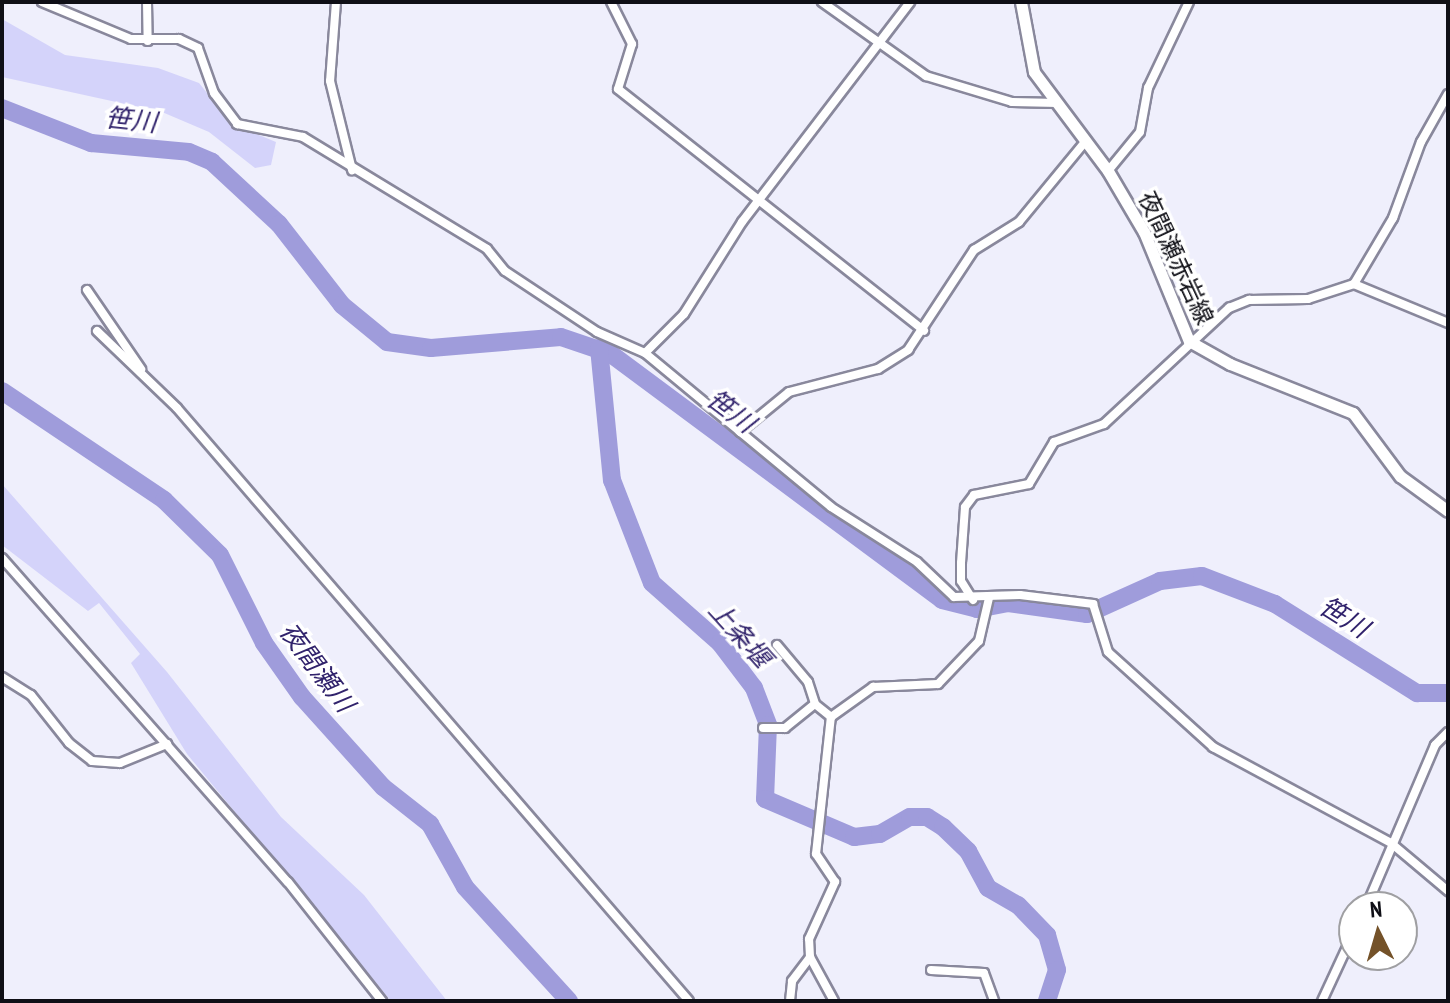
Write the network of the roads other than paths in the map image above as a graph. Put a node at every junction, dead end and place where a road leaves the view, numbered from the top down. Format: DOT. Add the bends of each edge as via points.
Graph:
graph roads {
  1 [pos="42,2"];
  2 [pos="147,2"];
  3 [pos="336,2"];
  4 [pos="611,2"];
  5 [pos="822,2"];
  6 [pos="910,2"];
  7 [pos="1021,2"];
  8 [pos="1189,2"];
  9 [pos="148,41"];
  10 [pos="872,43"];
  11 [pos="1448,94"];
  12 [pos="1058,103"];
  13 [pos="1085,142"];
  14 [pos="352,170"];
  15 [pos="1108,171"];
  16 [pos="760,197"];
  17 [pos="1354,284"];
  18 [pos="87,290"];
  19 [pos="1448,323"];
  20 [pos="97,331"];
  21 [pos="924,331"];
  22 [pos="1189,341"];
  23 [pos="645,353"];
  24 [pos="145,376"];
  25 [pos="740,432"];
  26 [pos="1448,511"];
  27 [pos="2,558"];
  28 [pos="989,599"];
  29 [pos="973,600"];
  30 [pos="777,645"];
  31 [pos="2,677"];
  32 [pos="815,704"];
  33 [pos="831,717"];
  34 [pos="763,728"];
  35 [pos="1448,732"];
  36 [pos="167,744"];
  37 [pos="1391,843"];
  38 [pos="1372,891"];
  39 [pos="1448,891"];
  40 [pos="810,957"];
  41 [pos="1338,966"];
  42 [pos="931,970"];
  43 [pos="830,1000"];
  44 [pos="382,1001"];
  45 [pos="689,1001"];
  46 [pos="790,1001"];
  47 [pos="994,1001"];
  48 [pos="1322,1001"];
  1 -- 9 [label="street"];
  2 -- 9 [label="street"];
  3 -- 14 [label="street" via="330,81"];
  4 -- 16 [label="street" via="632,44 618,89"];
  5 -- 10 [label="street"];
  6 -- 10 [label="street"];
  7 -- 12 [label="main road, 夜間瀬赤岩線" via="1034,72"];
  8 -- 15 [label="street" via="1148,88 1140,132"];
  9 -- 14 [label="street" via="179,39 198,48 214,93 237,124 303,137"];
  10 -- 12 [label="street" via="965,92"];
  10 -- 16 [label="street"];
  11 -- 17 [label="street" via="1421,142 1393,218"];
  12 -- 13 [label="main road, 夜間瀬赤岩線"];
  13 -- 15 [label="main road, 夜間瀬赤岩線"];
  13 -- 21 [label="street" via="1019,222 974,250"];
  14 -- 23 [label="street" via="487,249 505,271 597,332"];
  15 -- 22 [label="main road, 夜間瀬赤岩線" via="1144,232"];
  16 -- 21 [label="street"];
  16 -- 23 [label="street" via="699,282 684,314"];
  17 -- 19 [label="street"];
  17 -- 22 [label="street" via="1308,299 1249,300 1229,308"];
  18 -- 24 [label="street"];
  20 -- 24 [label="street"];
  21 -- 25 [label="street" via="892,362 789,392"];
  22 -- 26 [label="main road, 夜間瀬赤岩線" via="1230,364 1353,413 1400,476"];
  22 -- 29 [label="street" via="1104,424 1054,442 1029,484 974,495 965,507 961,563 961,581"];
  23 -- 25 [label="street"];
  24 -- 45 [label="street"];
  25 -- 29 [label="street" via="831,507 917,562 954,597"];
  27 -- 36 [label="street"];
  28 -- 29 [label="street"];
  28 -- 33 [label="street" via="979,641 938,684 873,687 849,699"];
  28 -- 37 [label="street" via="1020,595 1095,610 1108,652 1213,747"];
  30 -- 32 [label="street" via="808,682"];
  31 -- 36 [label="street" via="31,695 69,743 92,761 120,763"];
  32 -- 33 [label="street"];
  32 -- 34 [label="street" via="785,728"];
  33 -- 40 [label="street" via="816,854 835,882 809,939"];
  35 -- 37 [label="street" via="1435,745"];
  36 -- 44 [label="street"];
  37 -- 38 [label="street"];
  37 -- 39 [label="street"];
  40 -- 43 [label="street"];
  40 -- 46 [label="street" via="792,981"];
  41 -- 48 [label="street"];
  42 -- 47 [label="street" via="984,973"];
}
